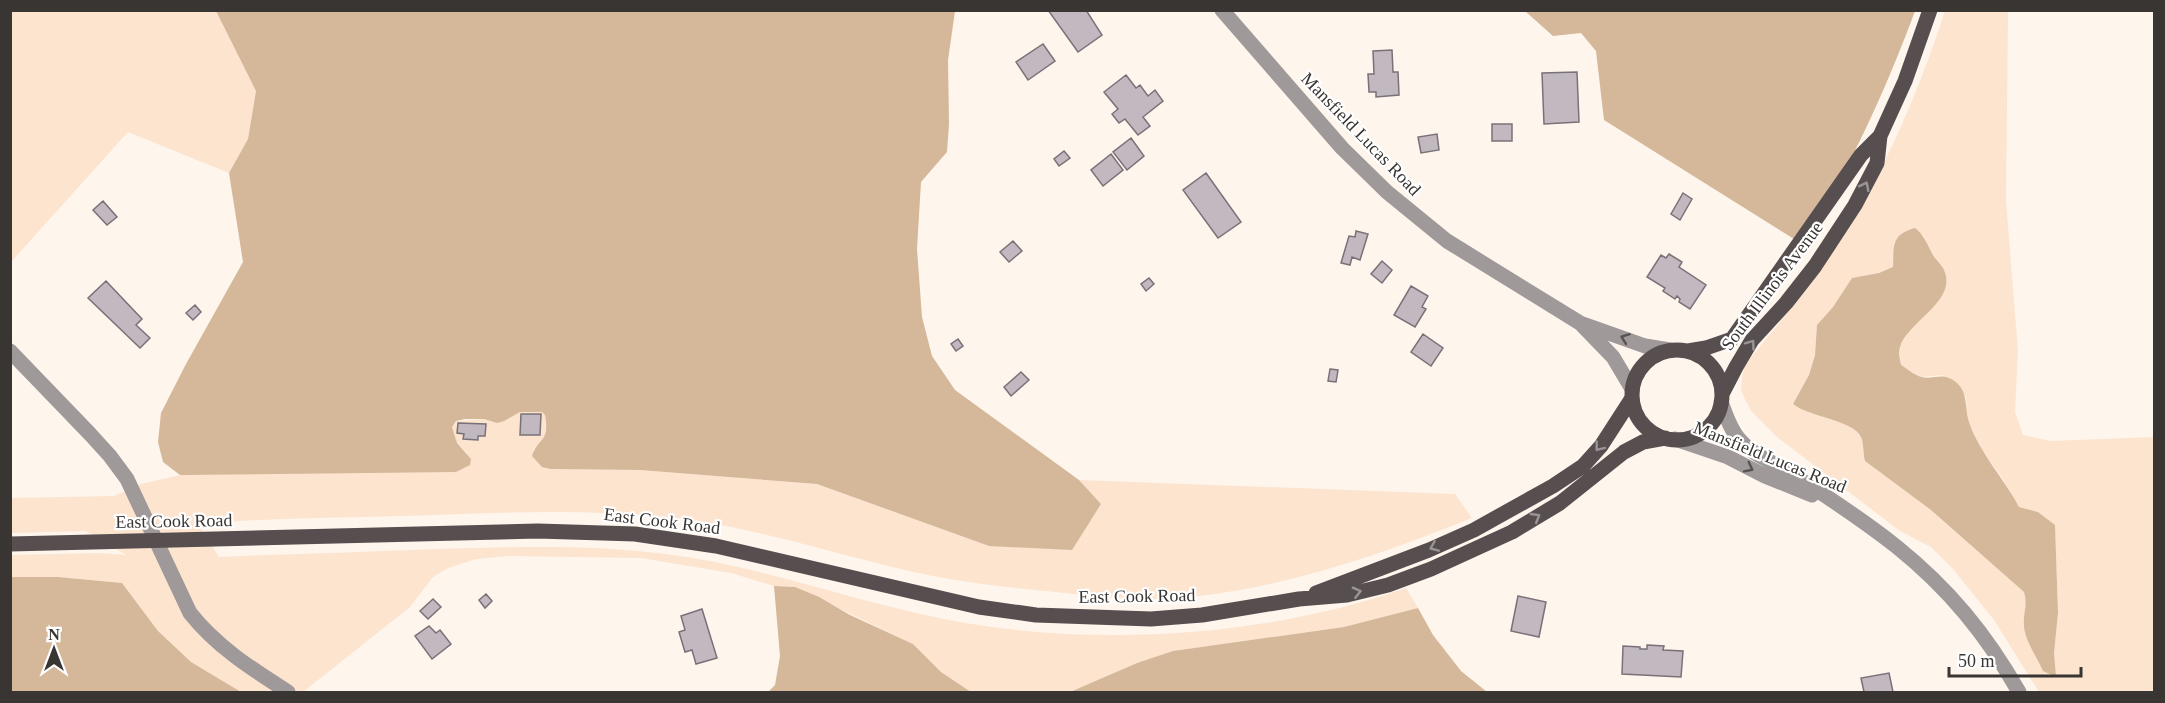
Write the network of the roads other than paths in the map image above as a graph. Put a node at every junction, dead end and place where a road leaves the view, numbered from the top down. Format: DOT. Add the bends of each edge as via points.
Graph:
graph roads {
  1 [pos="1222,10"];
  2 [pos="1930,10"];
  3 [pos="1880,136"];
  4 [pos="1580,323"];
  5 [pos="1670,350"];
  6 [pos="10,351"];
  7 [pos="1688,351"];
  8 [pos="1632,394"];
  9 [pos="1722,398"];
  10 [pos="1670,439"];
  11 [pos="1851,511"];
  12 [pos="154,541"];
  13 [pos="10,544"];
  14 [pos="1299,599"];
  15 [pos="288,693"];
  16 [pos="2019,693"];
  1 -- 4 [label="street, Mansfield Lucas Road" via="1307,110 1387,192 1447,241"];
  2 -- 3 [label="main road, South Illinois Avenue"];
  3 -- 7 [label="main road, South Illinois Avenue" via="1861,155 1732,339"];
  9 -- 3 [label="main road, South Illinois Avenue, one-way" via="1752,340 1815,266 1855,205 1877,163"];
  5 -- 4 [label="street, Mansfield Lucas Road, one-way" via="1645,346"];
  4 -- 8 [label="street, Mansfield Lucas Road" via="1613,357"];
  5 -- 7 [label="main road"];
  5 -- 8 [label="main road" via="1645,364 1636,375"];
  6 -- 12 [label="street" via="110,456 127,479"];
  7 -- 9 [label="main road" via="1712,367"];
  8 -- 10 [label="main road" via="1642,423"];
  8 -- 14 [label="main road, East Cook Road, one-way" via="1601,446 1583,466 1554,486 1429,550"];
  9 -- 10 [label="main road" via="1714,420 1700,433"];
  9 -- 11 [label="street, Mansfield Lucas Road" via="1738,439"];
  10 -- 11 [label="street, Mansfield Lucas Road, one-way" via="1728,457"];
  14 -- 10 [label="main road, East Cook Road, one-way" via="1347,595 1388,585 1470,552 1560,503 1624,452 1643,442"];
  11 -- 16 [label="street, Mansfield Lucas Road" via="1898,548 1961,607"];
  12 -- 13 [label="main road, East Cook Road"];
  12 -- 14 [label="main road, East Cook Road" via="528,532 625,534 716,546 932,598 1036,615 1151,619"];
  12 -- 15 [label="street" via="190,614 204,631"];
}
